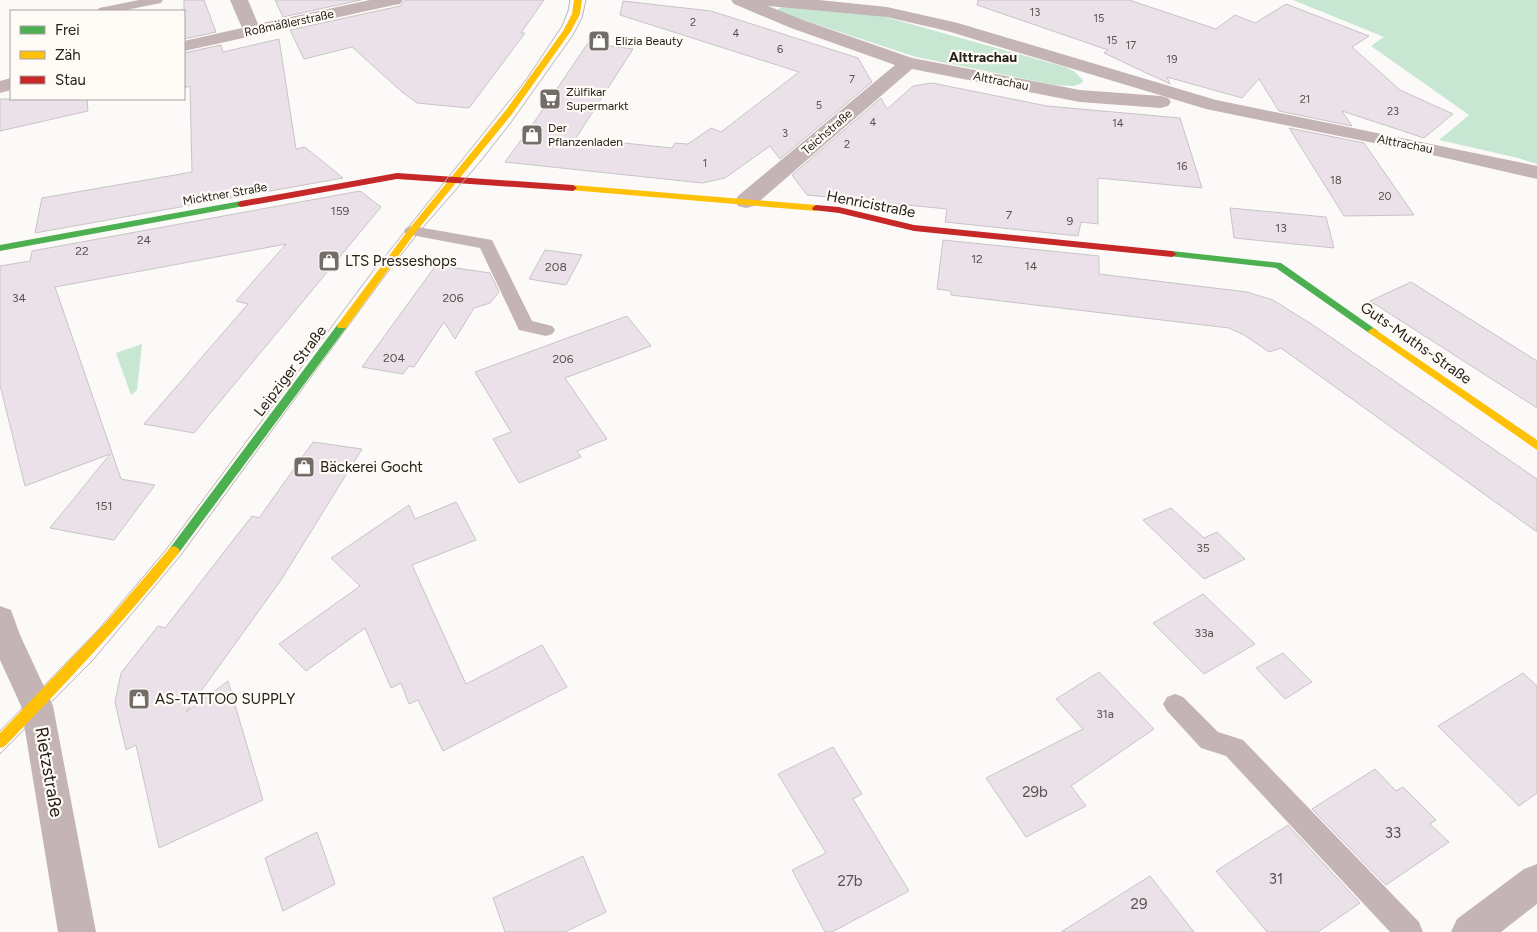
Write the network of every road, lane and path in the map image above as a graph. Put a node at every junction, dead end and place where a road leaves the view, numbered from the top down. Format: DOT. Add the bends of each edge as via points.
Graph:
graph roads {
  1 [pos="157,0"];
  2 [pos="239,0"];
  3 [pos="394,0"];
  4 [pos="578,0"];
  5 [pos="740,0"];
  6 [pos="765,0"];
  7 [pos="109,10"];
  8 [pos="252,31"];
  9 [pos="185,46"];
  10 [pos="908,63"];
  11 [pos="1212,106"];
  12 [pos="1537,173"];
  13 [pos="456,179"];
  14 [pos="746,201"];
  15 [pos="412,231"];
  16 [pos="0,248"];
  17 [pos="1278,265"];
  18 [pos="546,330"];
  19 [pos="1537,446"];
  20 [pos="2,627"];
  21 [pos="1175,704"];
  22 [pos="37,706"];
  23 [pos="0,742"];
  24 [pos="1537,882"];
  25 [pos="77,932"];
  26 [pos="1409,932"];
  27 [pos="1470,932"];
  1 -- 7 [label="lane"];
  2 -- 8 [label="street"];
  3 -- 8 [label="street, Roßmäßlerstraße"];
  4 -- 13 [label="street, Leipziger Straße" via="576,14 567,31"];
  5 -- 10 [label="street, Alttrachau"];
  6 -- 11 [label="street, Alttrachau" via="886,12 952,28"];
  8 -- 9 [label="street, Roßmäßlerstraße"];
  10 -- 11 [label="street, Alttrachau" via="1080,96"];
  10 -- 14 [label="street, Teichstraße"];
  11 -- 12 [label="street, Alttrachau" via="1448,152"];
  13 -- 14 [label="street, Henricistraße"];
  13 -- 15 [label="street, Leipziger Straße"];
  13 -- 16 [label="street, Micktner Straße" via="397,176"];
  14 -- 17 [label="street, Henricistraße" via="839,210 914,228"];
  15 -- 18 [label="lane" via="486,244 525,326"];
  15 -- 22 [label="street, Leipziger Straße" via="186,536 131,604"];
  17 -- 19 [label="street, Guts-Muths-Straße"];
  20 -- 22 [label="street, Rietzstraße"];
  21 -- 26 [label="lane" via="1210,740 1234,748"];
  22 -- 23 [label="street, Leipziger Straße"];
  22 -- 25 [label="street, Rietzstraße"];
  24 -- 27 [label="street"];
}
